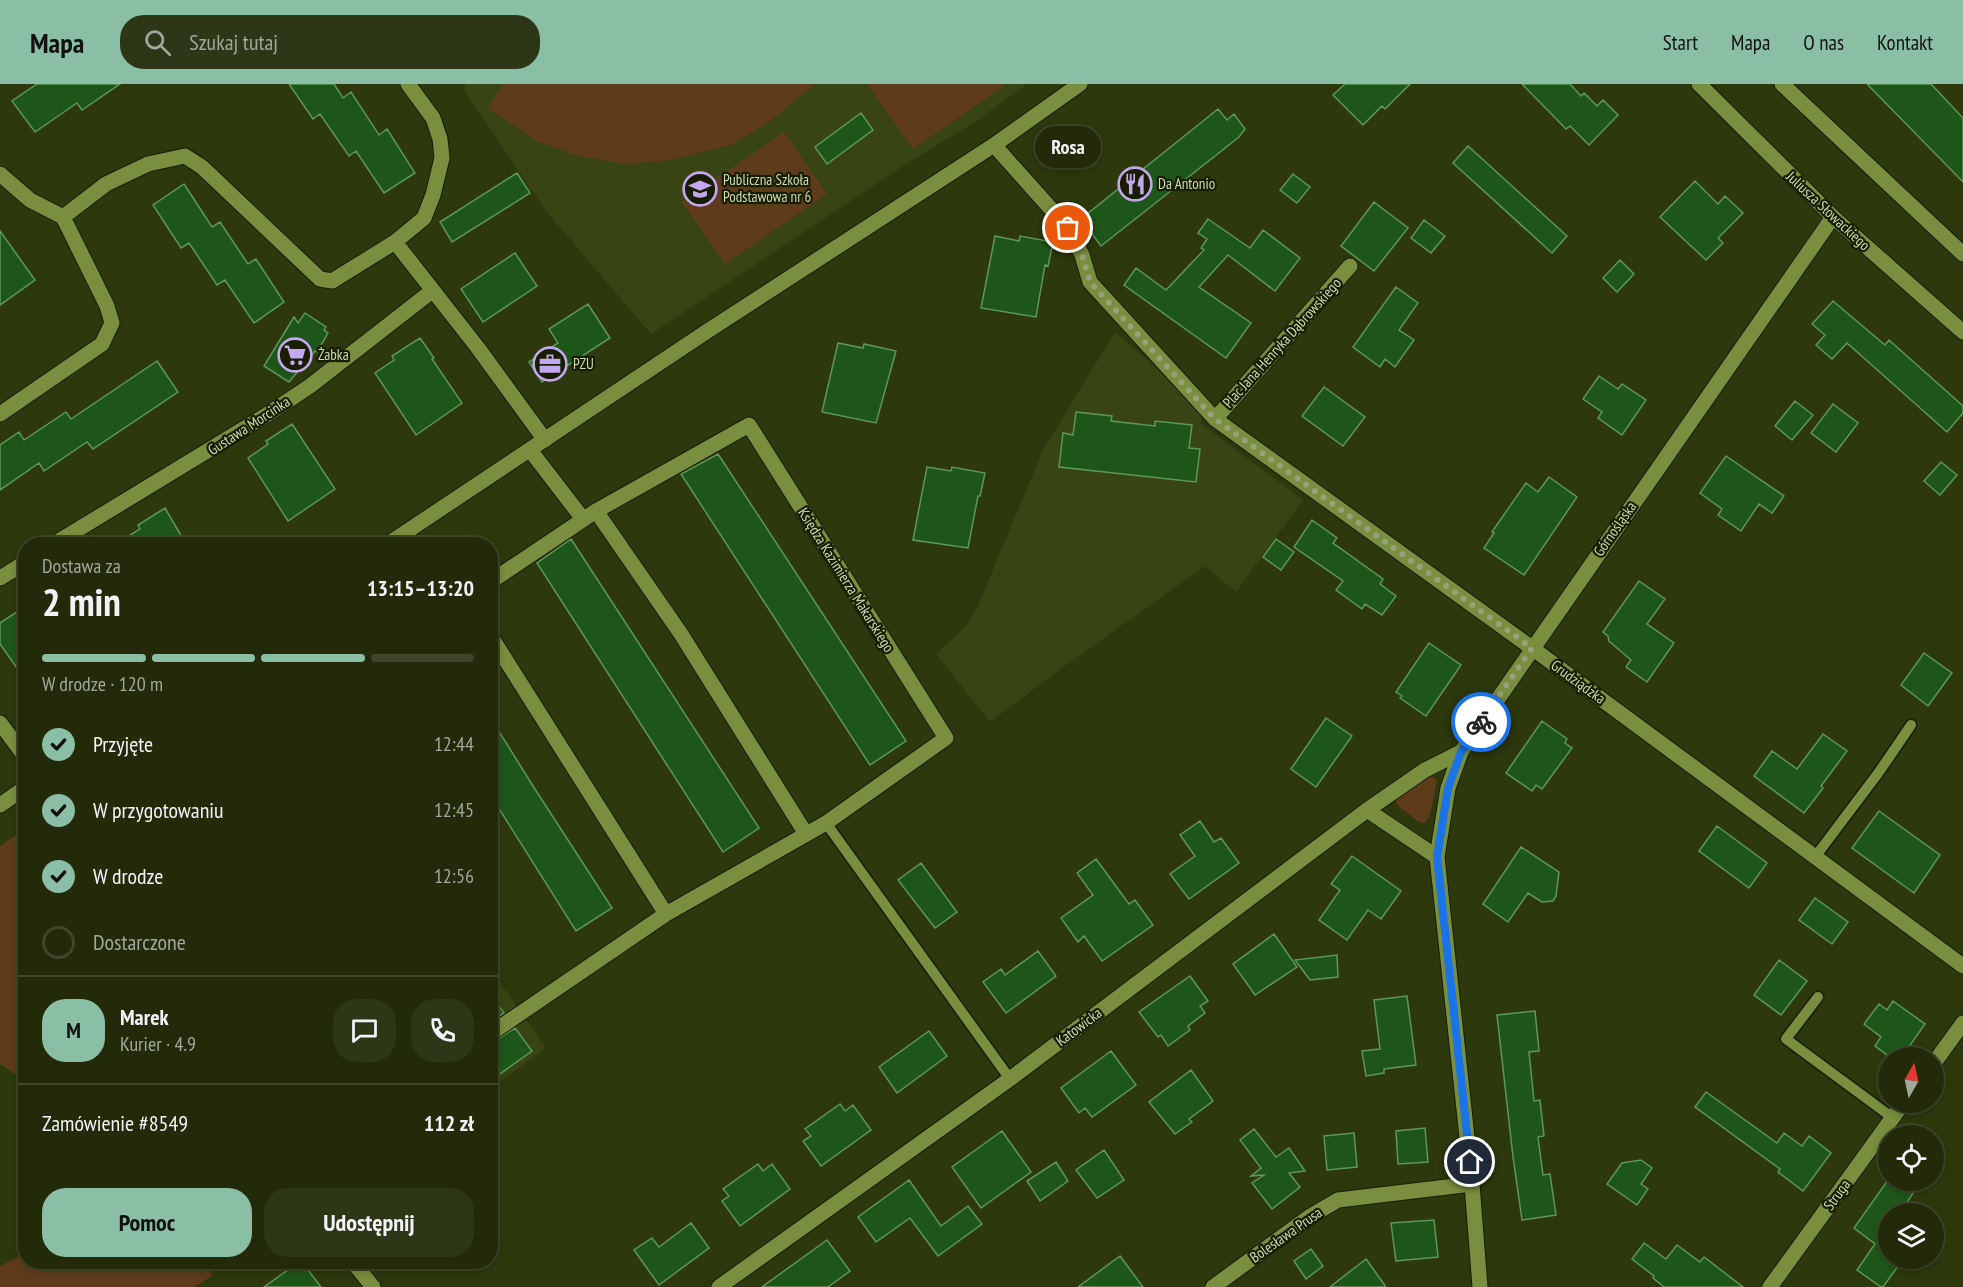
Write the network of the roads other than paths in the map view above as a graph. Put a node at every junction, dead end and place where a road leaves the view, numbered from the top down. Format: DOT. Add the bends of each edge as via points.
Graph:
graph roads {
  1 [pos="408,84"];
  2 [pos="1080,84"];
  3 [pos="1699,84"];
  4 [pos="1782,84"];
  5 [pos="994,146"];
  6 [pos="0,174"];
  7 [pos="63,217"];
  8 [pos="1833,217"];
  9 [pos="395,242"];
  10 [pos="1963,254"];
  11 [pos="1350,267"];
  12 [pos="432,291"];
  13 [pos="1963,332"];
  14 [pos="0,414"];
  15 [pos="1215,419"];
  16 [pos="545,440"];
  17 [pos="530,450"];
  18 [pos="590,515"];
  19 [pos="66,537"];
  20 [pos="399,537"];
  21 [pos="18,567"];
  22 [pos="498,577"];
  23 [pos="0,578"];
  24 [pos="498,648"];
  25 [pos="1532,648"];
  26 [pos="0,723"];
  27 [pos="1911,725"];
  28 [pos="18,747"];
  29 [pos="1461,752"];
  30 [pos="18,793"];
  31 [pos="0,806"];
  32 [pos="1367,810"];
  33 [pos="826,823"];
  34 [pos="806,834"];
  35 [pos="1437,857"];
  36 [pos="1815,857"];
  37 [pos="666,915"];
  38 [pos="1963,966"];
  39 [pos="1818,997"];
  40 [pos="1963,1023"];
  41 [pos="498,1029"];
  42 [pos="1944,1049"];
  43 [pos="1010,1079"];
  44 [pos="1896,1113"];
  45 [pos="1893,1118"];
  46 [pos="1472,1184"];
  47 [pos="359,1269"];
  48 [pos="373,1287"];
  49 [pos="719,1287"];
  50 [pos="1213,1287"];
  51 [pos="1480,1287"];
  52 [pos="1770,1287"];
  1 -- 9 [label="street" via="433,118 442,158 424,218"];
  2 -- 5 [label="street"];
  3 -- 8 [label="street, Juliusza Słowackiego"];
  4 -- 10 [label="street"];
  5 -- 15 [label="street, Grudziądzka" via="1068,228 1090,282"];
  5 -- 16 [label="street"];
  6 -- 7 [label="street" via="30,200"];
  7 -- 9 [label="street" via="106,184 148,164 185,156 202,167 320,279 332,281"];
  7 -- 14 [label="street" via="112,323 102,344"];
  8 -- 13 [label="street, Juliusza Słowackiego"];
  8 -- 25 [label="street, Górnośląska"];
  9 -- 12 [label="street"];
  11 -- 15 [label="street, Plac Jana Henryka Dąbrowskiego"];
  12 -- 16 [label="street"];
  12 -- 19 [label="street, Gustawa Morcinka" via="310,386"];
  15 -- 25 [label="street, Grudziądzka"];
  16 -- 17 [label="street"];
  17 -- 18 [label="street"];
  17 -- 20 [label="street"];
  18 -- 22 [label="street, Księdza Kazimierza Makarskiego"];
  18 -- 33 [label="street, Księdza Kazimierza Makarskiego" via="749,425 946,738"];
  18 -- 34 [label="street" via="681,634"];
  21 -- 23 [label="street"];
  24 -- 37 [label="street"];
  25 -- 29 [label="street, Górnośląska"];
  25 -- 36 [label="street, Grudziądzka"];
  26 -- 28 [label="street"];
  27 -- 36 [label="lane"];
  29 -- 32 [label="street, Górnośląska" via="1425,770"];
  29 -- 35 [label="street" via="1448,788"];
  30 -- 31 [label="street"];
  32 -- 35 [label="street"];
  32 -- 43 [label="street, Katowicka"];
  33 -- 34 [label="street, Księdza Kazimierza Makarskiego"];
  33 -- 43 [label="lane"];
  34 -- 37 [label="street, Księdza Kazimierza Makarskiego"];
  35 -- 46 [label="street"];
  36 -- 38 [label="street, Grudziądzka"];
  37 -- 41 [label="street, Księdza Kazimierza Makarskiego"];
  39 -- 45 [label="lane" via="1786,1039"];
  40 -- 42 [label="street"];
  43 -- 49 [label="street, Katowicka"];
  44 -- 45 [label="street, Struga"];
  45 -- 52 [label="street, Struga"];
  46 -- 50 [label="street, Bolesława Prusa" via="1338,1200"];
  46 -- 51 [label="street"];
  47 -- 48 [label="street"];
}
